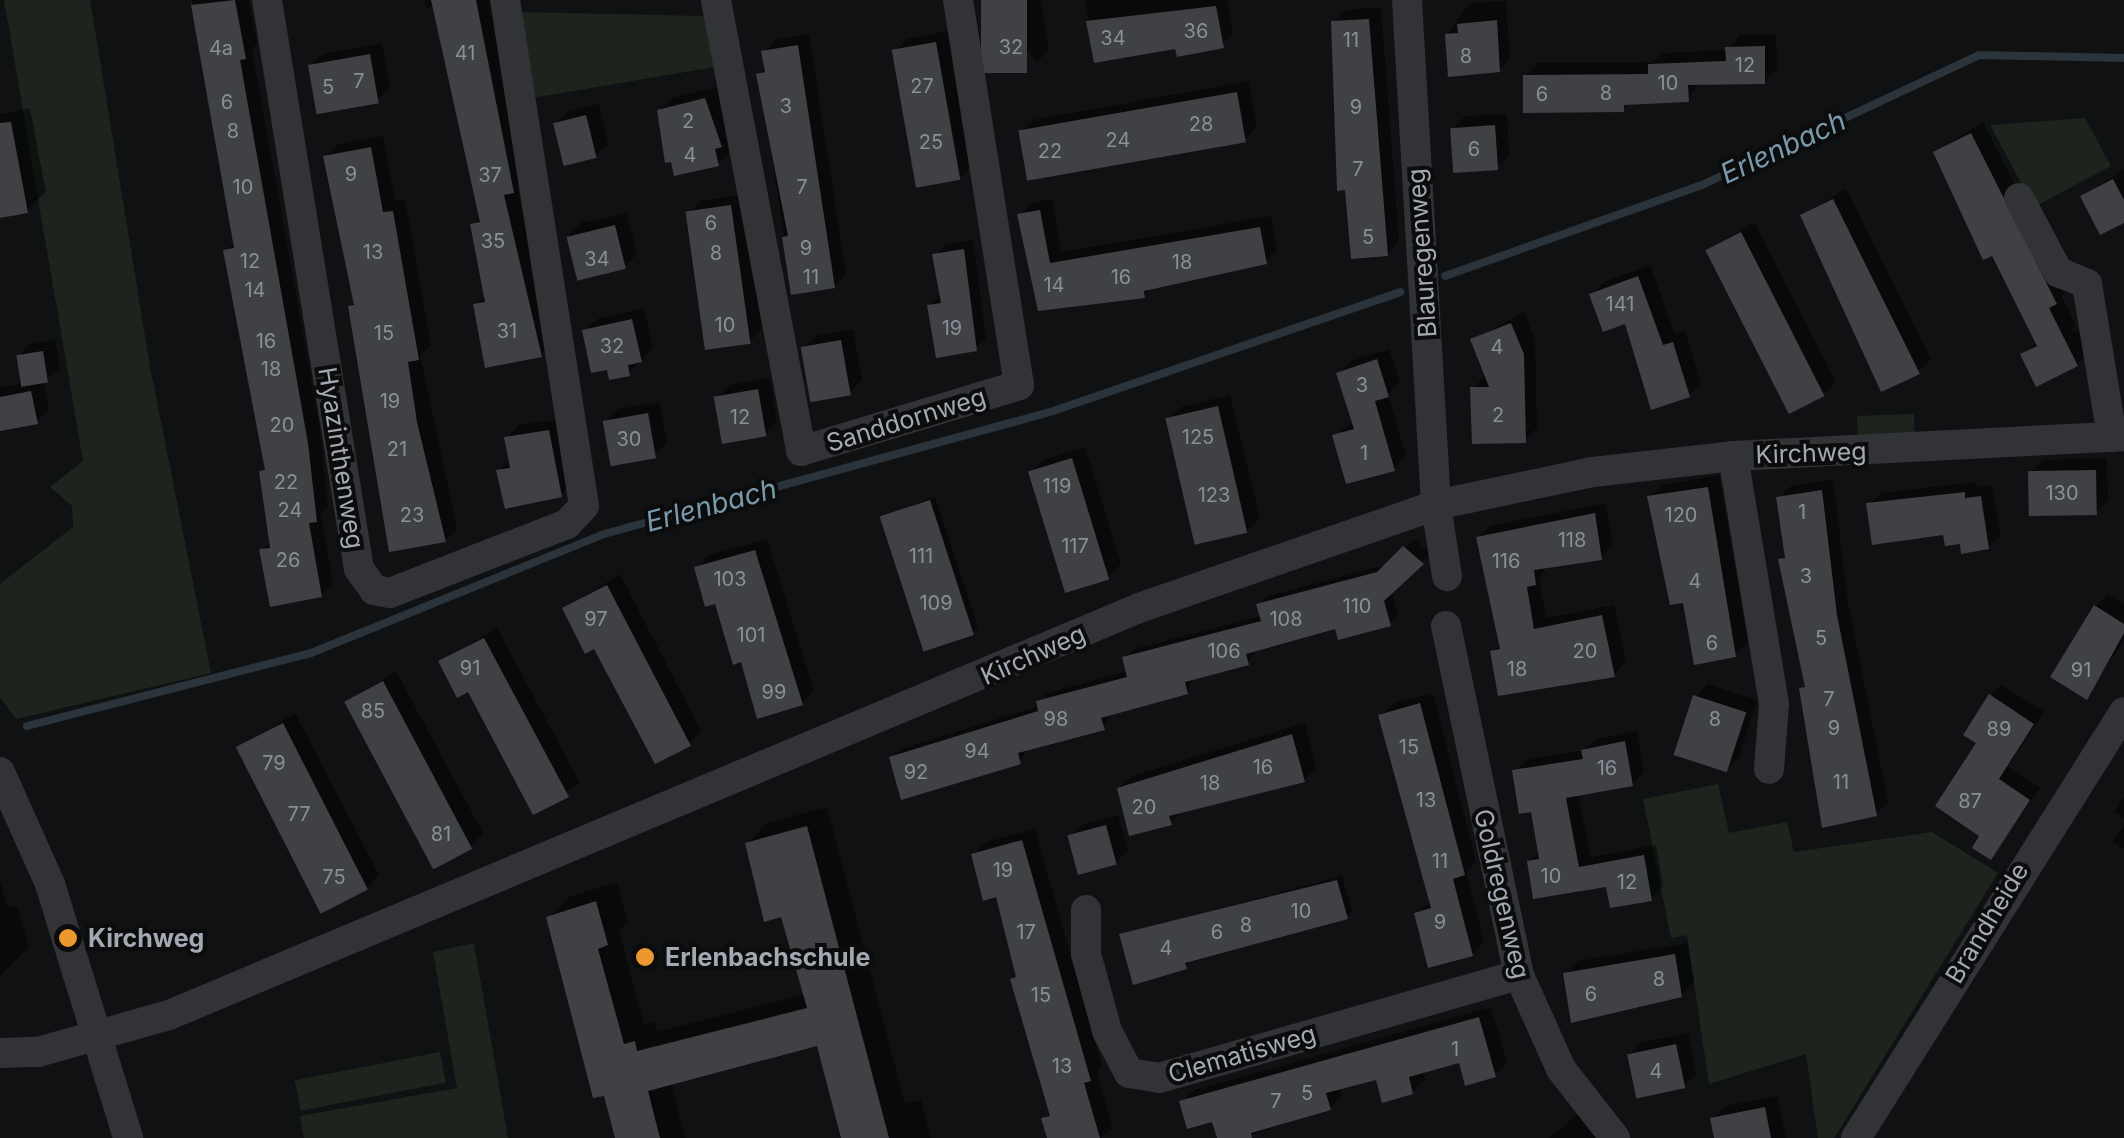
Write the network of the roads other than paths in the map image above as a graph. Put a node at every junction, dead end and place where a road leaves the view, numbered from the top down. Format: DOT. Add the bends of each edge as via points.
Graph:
graph roads {
  1 [pos="266,0"];
  2 [pos="505,0"];
  3 [pos="716,0"];
  4 [pos="958,0"];
  5 [pos="1407,0"];
  6 [pos="2019,198"];
  7 [pos="2118,436"];
  8 [pos="1733,456"];
  9 [pos="1436,506"];
  10 [pos="1447,576"];
  11 [pos="1446,626"];
  12 [pos="2124,712"];
  13 [pos="1769,768"];
  14 [pos="0,772"];
  15 [pos="1086,910"];
  16 [pos="1519,974"];
  17 [pos="98,1037"];
  18 [pos="0,1053"];
  19 [pos="128,1138"];
  20 [pos="1616,1138"];
  21 [pos="1856,1138"];
  1 -- 2 [label="street, Hyazinthenweg" via="359,569 374,590 390,593 567,524 584,506"];
  3 -- 4 [label="street, Sanddornweg" via="802,451 1019,384"];
  5 -- 9 [label="street, Blauregenweg"];
  6 -- 7 [label="street, Kirchweg" via="2058,272 2087,284"];
  7 -- 8 [label="street, Kirchweg"];
  8 -- 9 [label="street, Kirchweg" via="1594,472"];
  8 -- 13 [label="street" via="1774,704"];
  9 -- 10 [label="street"];
  9 -- 17 [label="street, Kirchweg" via="1139,608 170,1015"];
  11 -- 16 [label="street, Goldregenweg"];
  12 -- 21 [label="street, Brandheide"];
  14 -- 17 [label="street" via="50,884"];
  15 -- 16 [label="street, Clematisweg" via="1086,954 1107,1030 1129,1073 1159,1078"];
  16 -- 20 [label="street, Goldregenweg" via="1561,1069"];
  17 -- 18 [label="street, Kirchweg" via="38,1052"];
  17 -- 19 [label="street"];
}
